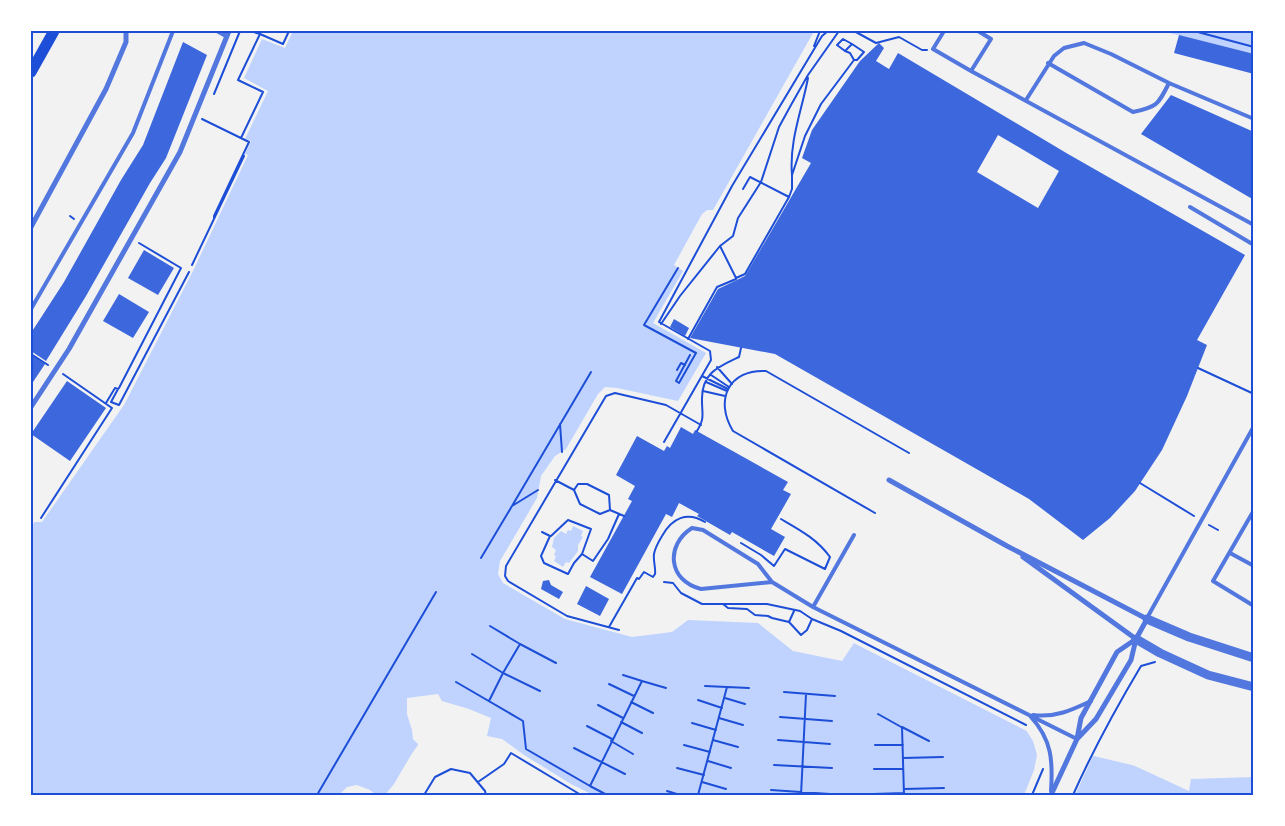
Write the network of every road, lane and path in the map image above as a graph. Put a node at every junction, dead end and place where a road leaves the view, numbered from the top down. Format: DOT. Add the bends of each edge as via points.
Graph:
graph roads {
  1 [pos="54,31"];
  2 [pos="126,31"];
  3 [pos="173,31"];
  4 [pos="218,31"];
  5 [pos="240,31"];
  6 [pos="250,31"];
  7 [pos="289,31"];
  8 [pos="820,31"];
  9 [pos="828,31"];
  10 [pos="839,31"];
  11 [pos="854,31"];
  12 [pos="944,31"];
  13 [pos="978,31"];
  14 [pos="1194,31"];
  15 [pos="228,33"];
  16 [pos="260,34"];
  17 [pos="852,44"];
  18 [pos="1254,47"];
  19 [pos="933,49"];
  20 [pos="845,51"];
  21 [pos="811,53"];
  22 [pos="854,60"];
  23 [pos="1048,63"];
  24 [pos="31,72"];
  25 [pos="971,72"];
  26 [pos="808,75"];
  27 [pos="1169,83"];
  28 [pos="214,94"];
  29 [pos="1026,100"];
  30 [pos="195,116"];
  31 [pos="1254,119"];
  32 [pos="203,120"];
  33 [pos="201,125"];
  34 [pos="241,138"];
  35 [pos="244,156"];
  36 [pos="792,175"];
  37 [pos="761,182"];
  38 [pos="743,189"];
  39 [pos="789,197"];
  40 [pos="1190,207"];
  41 [pos="214,219"];
  42 [pos="1254,225"];
  43 [pos="31,227"];
  44 [pos="134,241"];
  45 [pos="1254,245"];
  46 [pos="720,246"];
  47 [pos="192,265"];
  48 [pos="678,268"];
  49 [pos="189,272"];
  50 [pos="736,278"];
  51 [pos="31,309"];
  52 [pos="661,324"];
  53 [pos="688,339"];
  54 [pos="741,348"];
  55 [pos="31,354"];
  56 [pos="690,355"];
  57 [pos="685,365"];
  58 [pos="717,367"];
  59 [pos="1198,368"];
  60 [pos="55,369"];
  61 [pos="677,370"];
  62 [pos="591,372"];
  63 [pos="710,374"];
  64 [pos="702,376"];
  65 [pos="707,378"];
  66 [pos="705,382"];
  67 [pos="732,384"];
  68 [pos="118,389"];
  69 [pos="728,389"];
  70 [pos="703,391"];
  71 [pos="1254,394"];
  72 [pos="725,396"];
  73 [pos="106,403"];
  74 [pos="31,406"];
  75 [pos="680,413"];
  76 [pos="560,424"];
  77 [pos="701,425"];
  78 [pos="1254,426"];
  79 [pos="697,431"];
  80 [pos="664,442"];
  81 [pos="562,452"];
  82 [pos="909,452"];
  83 [pos="555,480"];
  84 [pos="889,480"];
  85 [pos="1140,483"];
  86 [pos="538,490"];
  87 [pos="574,490"];
  88 [pos="512,506"];
  89 [pos="610,510"];
  90 [pos="1254,510"];
  91 [pos="875,513"];
  92 [pos="619,514"];
  93 [pos="624,516"];
  94 [pos="41,518"];
  95 [pos="1197,518"];
  96 [pos="781,519"];
  97 [pos="1204,522"];
  98 [pos="706,523"];
  99 [pos="1218,530"];
  100 [pos="542,532"];
  101 [pos="854,535"];
  102 [pos="550,536"];
  103 [pos="738,541"];
  104 [pos="1007,546"];
  105 [pos="1230,552"];
  106 [pos="582,554"];
  107 [pos="481,558"];
  108 [pos="1254,566"];
  109 [pos="664,582"];
  110 [pos="772,582"];
  111 [pos="436,592"];
  112 [pos="723,603"];
  113 [pos="1254,606"];
  114 [pos="812,607"];
  115 [pos="795,610"];
  116 [pos="812,619"];
  117 [pos="1147,619"];
  118 [pos="789,622"];
  119 [pos="490,626"];
  120 [pos="609,627"];
  121 [pos="619,630"];
  122 [pos="1136,638"];
  123 [pos="520,644"];
  124 [pos="472,654"];
  125 [pos="1254,658"];
  126 [pos="1158,662"];
  127 [pos="556,663"];
  128 [pos="503,673"];
  129 [pos="623,675"];
  130 [pos="642,681"];
  131 [pos="456,682"];
  132 [pos="609,684"];
  133 [pos="705,686"];
  134 [pos="1254,687"];
  135 [pos="666,688"];
  136 [pos="728,688"];
  137 [pos="749,688"];
  138 [pos="540,692"];
  139 [pos="784,692"];
  140 [pos="806,694"];
  141 [pos="634,696"];
  142 [pos="835,696"];
  143 [pos="724,698"];
  144 [pos="698,700"];
  145 [pos="489,701"];
  146 [pos="1090,701"];
  147 [pos="631,702"];
  148 [pos="745,704"];
  149 [pos="598,705"];
  150 [pos="722,708"];
  151 [pos="653,713"];
  152 [pos="878,714"];
  153 [pos="1029,714"];
  154 [pos="780,717"];
  155 [pos="623,718"];
  156 [pos="719,718"];
  157 [pos="805,719"];
  158 [pos="832,721"];
  159 [pos="621,722"];
  160 [pos="692,723"];
  161 [pos="743,725"];
  162 [pos="587,726"];
  163 [pos="1028,726"];
  164 [pos="903,728"];
  165 [pos="716,730"];
  166 [pos="642,733"];
  167 [pos="1077,739"];
  168 [pos="713,740"];
  169 [pos="778,740"];
  170 [pos="612,741"];
  171 [pos="929,741"];
  172 [pos="804,743"];
  173 [pos="830,744"];
  174 [pos="684,745"];
  175 [pos="875,745"];
  176 [pos="903,745"];
  177 [pos="738,747"];
  178 [pos="574,748"];
  179 [pos="710,752"];
  180 [pos="633,754"];
  181 [pos="943,757"];
  182 [pos="903,758"];
  183 [pos="708,761"];
  184 [pos="601,762"];
  185 [pos="1044,764"];
  186 [pos="774,765"];
  187 [pos="802,766"];
  188 [pos="677,768"];
  189 [pos="731,768"];
  190 [pos="832,768"];
  191 [pos="874,769"];
  192 [pos="903,769"];
  193 [pos="625,774"];
  194 [pos="704,775"];
  195 [pos="478,782"];
  196 [pos="702,782"];
  197 [pos="590,786"];
  198 [pos="944,788"];
  199 [pos="726,789"];
  200 [pos="904,789"];
  201 [pos="770,790"];
  202 [pos="667,791"];
  203 [pos="801,793"];
  204 [pos="830,794"];
  205 [pos="872,794"];
  206 [pos="904,794"];
  207 [pos="1051,794"];
  208 [pos="317,795"];
  209 [pos="424,795"];
  210 [pos="486,795"];
  211 [pos="580,795"];
  212 [pos="607,795"];
  213 [pos="680,795"];
  214 [pos="698,795"];
  215 [pos="1032,795"];
  216 [pos="1073,795"];
  1 -- 24 [label="main road"];
  2 -- 43 [label="street" via="126,42 106,89"];
  3 -- 51 [label="lane" via="133,133"];
  4 -- 15 [label="street"];
  5 -- 28 [label="path"];
  6 -- 16 [label="path"];
  7 -- 16 [label="path" via="283,44"];
  8 -- 21 [label="path"];
  9 -- 21 [label="path"];
  10 -- 26 [label="path"];
  11 -- 19 [label="path" via="876,43 899,36 922,50"];
  12 -- 19 [label="lane"];
  13 -- 25 [label="lane" via="991,38"];
  14 -- 18 [label="path"];
  15 -- 30 [label="street"];
  16 -- 34 [label="path" via="238,80 263,92"];
  17 -- 20 [label="path"];
  17 -- 20 [label="path" via="843,39 837,45"];
  17 -- 22 [label="path" via="864,52"];
  19 -- 25 [label="lane"];
  20 -- 22 [label="path"];
  21 -- 52 [label="path" via="732,186 659,322"];
  22 -- 36 [label="path" via="822,104 805,136"];
  23 -- 27 [label="lane" via="1064,48 1084,42"];
  23 -- 27 [label="lane" via="1133,112 1152,108"];
  23 -- 29 [label="lane"];
  25 -- 29 [label="lane"];
  26 -- 36 [label="path" via="791,158"];
  26 -- 37 [label="path" via="779,127"];
  27 -- 31 [label="lane"];
  29 -- 42 [label="lane"];
  30 -- 32 [label="path"];
  30 -- 60 [label="street" via="180,152"];
  32 -- 33 [label="path"];
  32 -- 34 [label="path"];
  34 -- 41 [label="path" via="249,142"];
  35 -- 41 [label="path"];
  36 -- 39 [label="path"];
  37 -- 38 [label="path" via="750,177"];
  37 -- 39 [label="path"];
  37 -- 46 [label="path" via="738,218 733,236"];
  39 -- 50 [label="path" via="745,274"];
  40 -- 45 [label="lane"];
  41 -- 47 [label="path"];
  44 -- 68 [label="path" via="181,268"];
  46 -- 50 [label="path"];
  46 -- 52 [label="path"];
  48 -- 57 [label="path" via="644,325 696,353 679,383 676,381"];
  49 -- 68 [label="path" via="119,405 111,402"];
  50 -- 53 [label="path" via="717,287"];
  52 -- 53 [label="path"];
  53 -- 64 [label="path" via="710,351 711,360"];
  54 -- 58 [label="path" via="739,357"];
  55 -- 60 [label="path"];
  56 -- 57 [label="path"];
  57 -- 61 [label="path" via="681,363"];
  58 -- 63 [label="path"];
  58 -- 67 [label="path"];
  59 -- 71 [label="path"];
  60 -- 73 [label="path"];
  60 -- 74 [label="street"];
  62 -- 76 [label="path"];
  63 -- 65 [label="path"];
  63 -- 69 [label="path"];
  64 -- 65 [label="path"];
  64 -- 75 [label="path"];
  65 -- 66 [label="path"];
  65 -- 69 [label="path"];
  66 -- 69 [label="path"];
  66 -- 70 [label="path"];
  67 -- 69 [label="path"];
  67 -- 82 [label="path" via="751,372 766,371"];
  68 -- 73 [label="path"];
  69 -- 72 [label="path"];
  70 -- 72 [label="path"];
  70 -- 77 [label="path" via="704,419"];
  72 -- 91 [label="path" via="724,416 733,431"];
  73 -- 94 [label="path" via="112,408"];
  75 -- 77 [label="path"];
  75 -- 80 [label="path"];
  75 -- 83 [label="path" via="666,405 615,393 606,396"];
  76 -- 81 [label="path"];
  76 -- 88 [label="path"];
  77 -- 79 [label="path"];
  78 -- 117 [label="lane"];
  83 -- 87 [label="path"];
  83 -- 120 [label="path" via="506,566 505,576 508,581 566,616"];
  84 -- 104 [label="street"];
  85 -- 95 [label="path"];
  86 -- 88 [label="path"];
  87 -- 89 [label="path" via="580,504 600,514"];
  87 -- 89 [label="path" via="578,484 587,484 609,495"];
  88 -- 107 [label="path"];
  89 -- 92 [label="path"];
  90 -- 105 [label="lane"];
  92 -- 93 [label="path"];
  92 -- 106 [label="path" via="593,561"];
  96 -- 103 [label="path" via="805,532 821,546 830,557 825,569 785,549 774,566"];
  97 -- 99 [label="path"];
  98 -- 120 [label="path" via="683,516 670,524 655,551 655,574 653,577 644,572 637,578"];
  100 -- 102 [label="path"];
  101 -- 114 [label="lane"];
  102 -- 106 [label="path" via="568,520 591,529"];
  102 -- 106 [label="path" via="541,556 544,563 568,574"];
  104 -- 117 [label="street"];
  104 -- 122 [label="street"];
  105 -- 108 [label="lane"];
  105 -- 113 [label="lane" via="1213,581"];
  109 -- 112 [label="path" via="673,583 681,593 702,604"];
  110 -- 110 [label="lane" via="758,564 703,530 692,528 684,533 673,556 676,572 693,587"];
  110 -- 114 [label="lane"];
  111 -- 208 [label="path"];
  112 -- 115 [label="path" via="767,604"];
  112 -- 118 [label="path" via="728,608"];
  114 -- 153 [label="lane"];
  115 -- 116 [label="path"];
  115 -- 118 [label="path"];
  116 -- 118 [label="path" via="801,635"];
  116 -- 163 [label="path"];
  117 -- 122 [label="street"];
  117 -- 125 [label="street" via="1189,637"];
  119 -- 123 [label="path"];
  120 -- 121 [label="path"];
  122 -- 134 [label="street" via="1208,675"];
  122 -- 146 [label="street" via="1117,652"];
  122 -- 167 [label="street" via="1131,660 1096,719"];
  123 -- 127 [label="path"];
  123 -- 128 [label="path"];
  124 -- 128 [label="path"];
  126 -- 216 [label="path" via="1141,666 1109,720"];
  128 -- 138 [label="path"];
  128 -- 145 [label="path"];
  129 -- 130 [label="path"];
  130 -- 135 [label="path"];
  130 -- 141 [label="path"];
  131 -- 145 [label="path"];
  132 -- 141 [label="path"];
  133 -- 136 [label="path"];
  136 -- 137 [label="path"];
  136 -- 143 [label="path"];
  139 -- 140 [label="path"];
  140 -- 142 [label="path"];
  140 -- 157 [label="path"];
  141 -- 147 [label="path"];
  143 -- 148 [label="path"];
  143 -- 150 [label="path"];
  144 -- 150 [label="path"];
  145 -- 197 [label="path" via="523,721 526,749"];
  146 -- 153 [label="lane" via="1057,715"];
  146 -- 167 [label="street" via="1081,718"];
  147 -- 151 [label="path"];
  147 -- 155 [label="path"];
  149 -- 155 [label="path"];
  150 -- 156 [label="path"];
  152 -- 164 [label="path"];
  153 -- 167 [label="lane"];
  153 -- 207 [label="lane" via="1049,746"];
  154 -- 157 [label="path"];
  155 -- 159 [label="path"];
  156 -- 161 [label="path"];
  156 -- 165 [label="path"];
  157 -- 158 [label="path"];
  157 -- 172 [label="path"];
  159 -- 166 [label="path"];
  159 -- 170 [label="path"];
  160 -- 165 [label="path"];
  162 -- 170 [label="path"];
  164 -- 171 [label="path"];
  164 -- 176 [label="path"];
  165 -- 168 [label="path"];
  167 -- 207 [label="street"];
  168 -- 177 [label="path"];
  168 -- 179 [label="path"];
  169 -- 172 [label="path"];
  170 -- 180 [label="path"];
  170 -- 184 [label="path"];
  172 -- 173 [label="path"];
  172 -- 187 [label="path"];
  174 -- 179 [label="path"];
  175 -- 176 [label="path"];
  176 -- 182 [label="path"];
  178 -- 184 [label="path"];
  179 -- 183 [label="path"];
  181 -- 182 [label="path"];
  182 -- 192 [label="path"];
  183 -- 189 [label="path"];
  183 -- 194 [label="path"];
  184 -- 193 [label="path"];
  184 -- 197 [label="path"];
  185 -- 215 [label="path"];
  186 -- 187 [label="path"];
  187 -- 190 [label="path"];
  187 -- 203 [label="path"];
  188 -- 194 [label="path"];
  191 -- 192 [label="path"];
  192 -- 200 [label="path"];
  194 -- 196 [label="path"];
  195 -- 209 [label="path" via="470,773 451,769 436,777"];
  195 -- 210 [label="path"];
  195 -- 211 [label="path" via="504,764 511,753"];
  196 -- 199 [label="path"];
  196 -- 214 [label="path"];
  197 -- 212 [label="path"];
  198 -- 200 [label="path"];
  200 -- 206 [label="path"];
  201 -- 203 [label="path"];
  202 -- 213 [label="path"];
  203 -- 204 [label="path"];
  205 -- 206 [label="path"];
}
